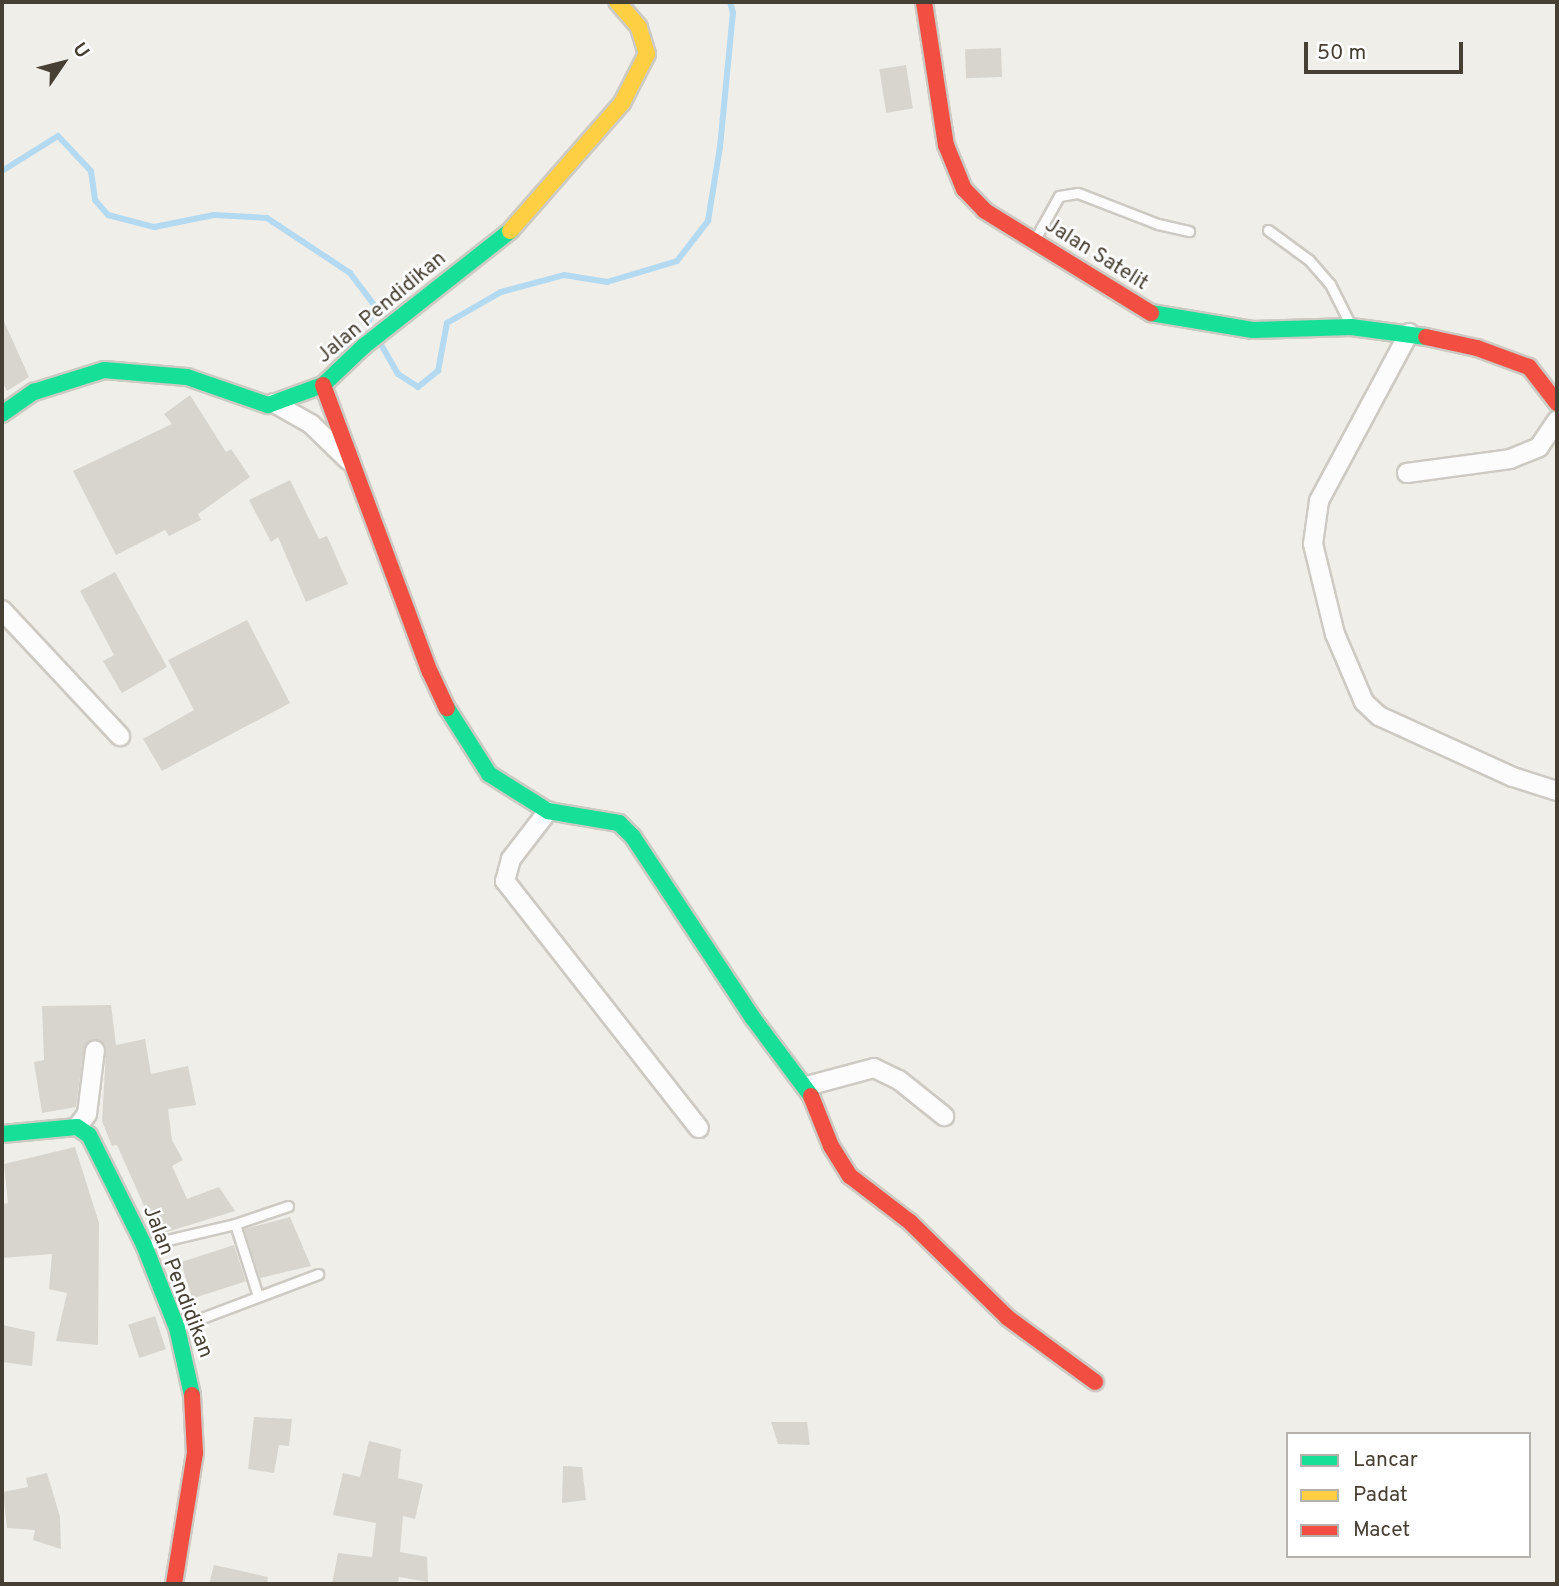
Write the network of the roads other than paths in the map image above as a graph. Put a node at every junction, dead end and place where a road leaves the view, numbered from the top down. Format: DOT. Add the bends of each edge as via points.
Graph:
graph roads {
  1 [pos="617,2"];
  2 [pos="924,2"];
  3 [pos="1268,230"];
  4 [pos="1189,231"];
  5 [pos="1034,241"];
  6 [pos="1351,327"];
  7 [pos="1409,333"];
  8 [pos="323,385"];
  9 [pos="274,403"];
  10 [pos="1557,403"];
  11 [pos="2,415"];
  12 [pos="1557,420"];
  13 [pos="348,460"];
  14 [pos="1407,473"];
  15 [pos="2,610"];
  16 [pos="120,736"];
  17 [pos="1557,791"];
  18 [pos="548,811"];
  19 [pos="95,1050"];
  20 [pos="807,1086"];
  21 [pos="944,1116"];
  22 [pos="77,1126"];
  23 [pos="699,1128"];
  24 [pos="2,1135"];
  25 [pos="288,1206"];
  26 [pos="234,1224"];
  27 [pos="144,1245"];
  28 [pos="318,1273"];
  29 [pos="258,1296"];
  30 [pos="177,1328"];
  31 [pos="1095,1382"];
  32 [pos="174,1584"];
  1 -- 8 [label="street, Jalan Pendidikan" via="639,27 647,54 622,103 525,219 364,346"];
  2 -- 5 [label="street, Jalan Satelit" via="954,168 964,190 985,211"];
  3 -- 6 [label="lane" via="1309,260 1330,284"];
  4 -- 5 [label="lane" via="1078,193 1059,197"];
  5 -- 6 [label="street, Jalan Satelit" via="1111,292 1154,314 1253,330"];
  6 -- 7 [label="street, Jalan Satelit"];
  7 -- 10 [label="street, Jalan Satelit" via="1510,357 1546,383"];
  7 -- 17 [label="street" via="1340,458 1317,510 1313,544 1317,574 1335,634 1364,702 1379,716 1513,777"];
  8 -- 9 [label="street, Jalan Pendidikan"];
  8 -- 13 [label="street"];
  9 -- 11 [label="street" via="268,405 187,377 104,370 34,393"];
  9 -- 13 [label="street" via="311,424"];
  12 -- 14 [label="street" via="1539,447 1510,459"];
  13 -- 18 [label="street" via="430,672 459,731 489,774"];
  15 -- 16 [label="street"];
  18 -- 20 [label="street" via="620,823 752,1017"];
  18 -- 23 [label="street" via="511,859 505,881"];
  19 -- 22 [label="street" via="87,1114"];
  20 -- 21 [label="street" via="874,1068 899,1080"];
  20 -- 31 [label="street" via="831,1146 850,1176 910,1222 1008,1318"];
  22 -- 24 [label="street"];
  22 -- 27 [label="street, Jalan Pendidikan" via="93,1139"];
  25 -- 26 [label="lane"];
  26 -- 27 [label="lane"];
  26 -- 29 [label="lane"];
  27 -- 30 [label="street, Jalan Pendidikan"];
  28 -- 29 [label="lane"];
  29 -- 30 [label="lane"];
  30 -- 32 [label="street, Jalan Pendidikan" via="194,1402 195,1453"];
}
